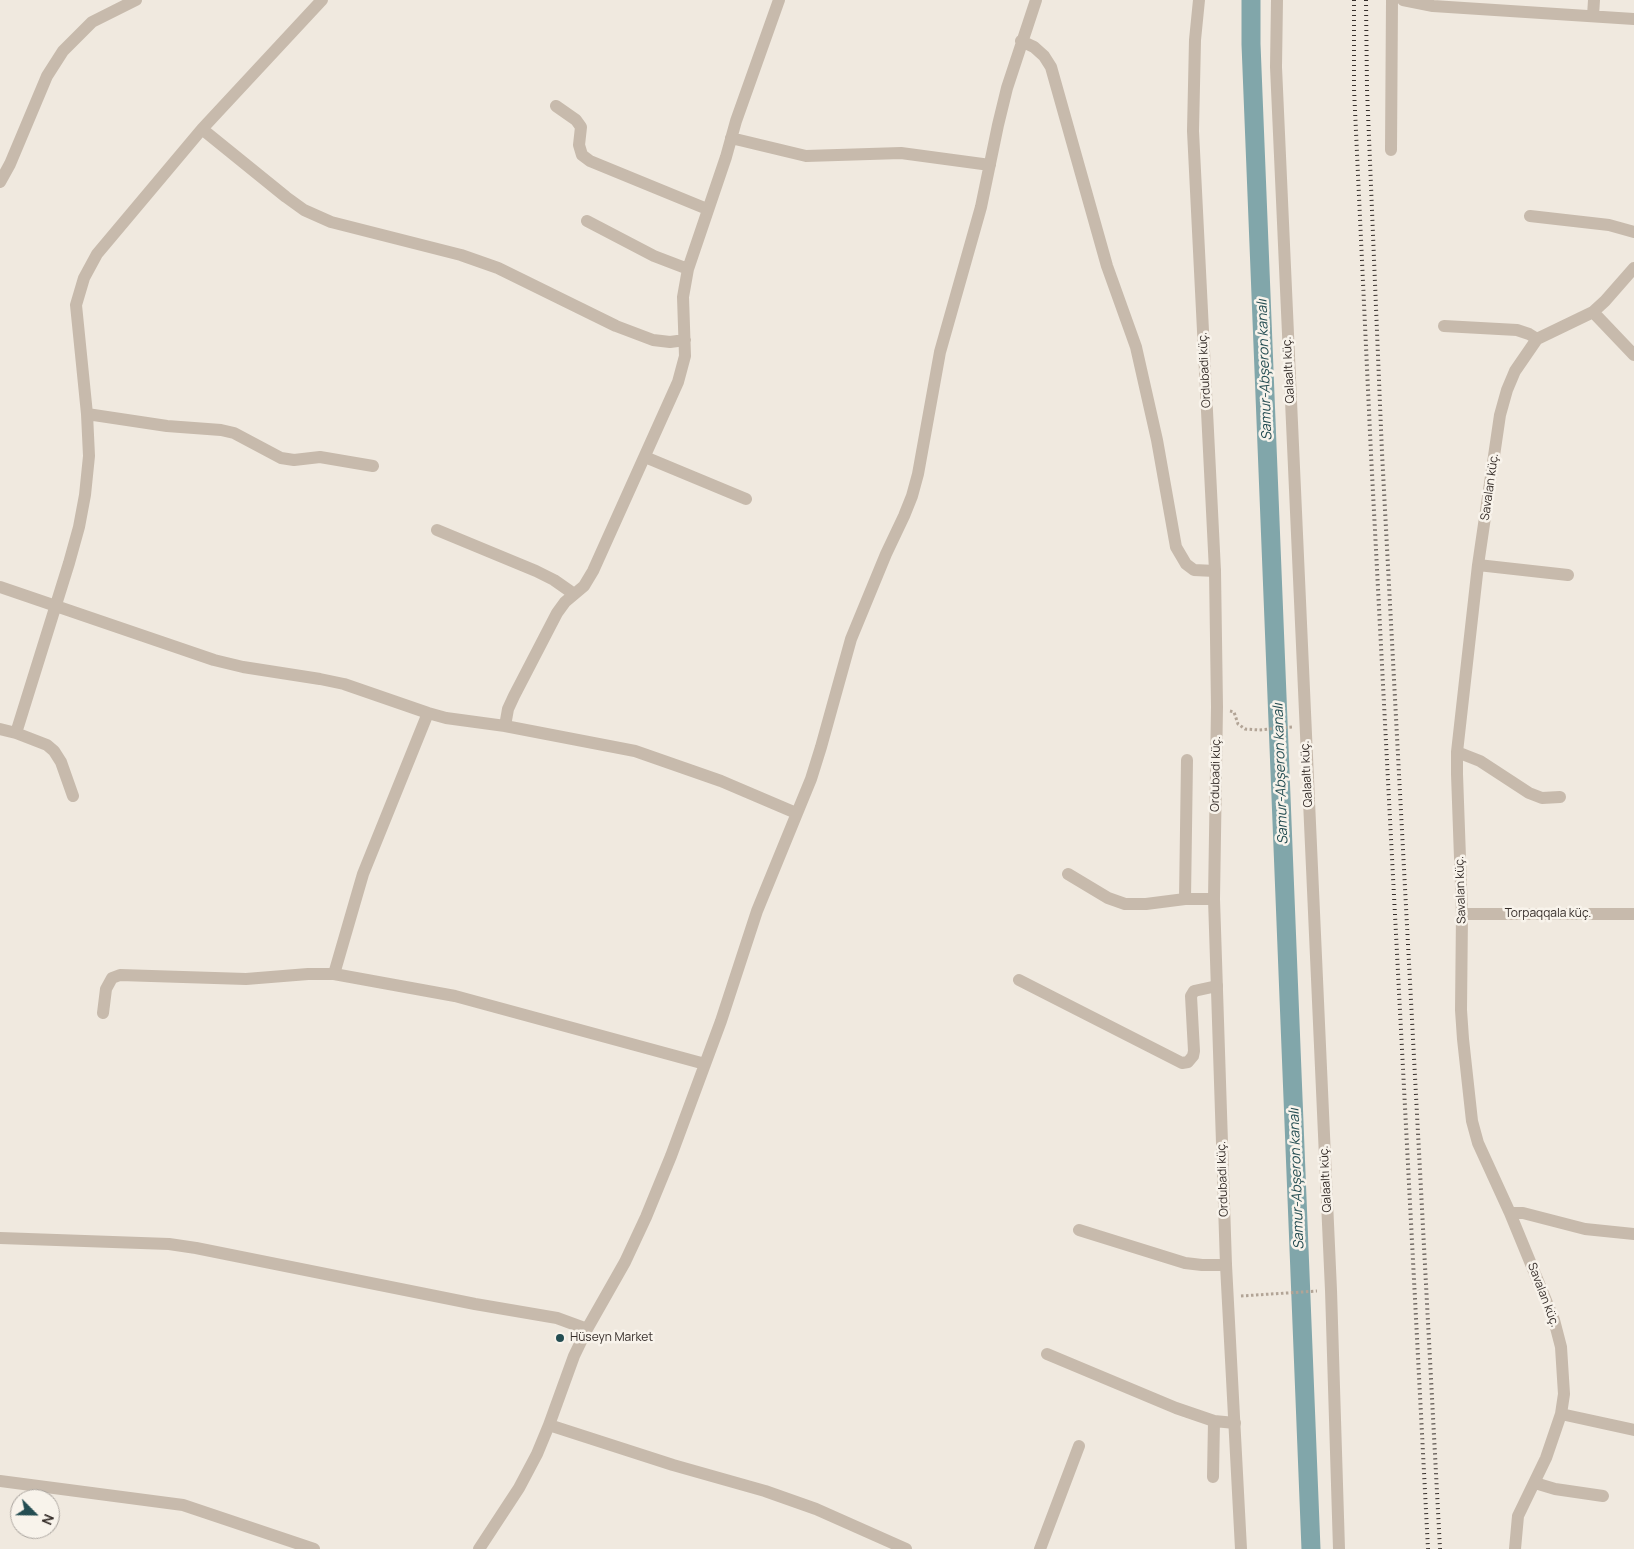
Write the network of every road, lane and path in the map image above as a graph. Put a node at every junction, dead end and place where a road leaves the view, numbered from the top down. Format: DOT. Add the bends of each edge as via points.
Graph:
graph roads {
  1 [pos="136,0"];
  2 [pos="322,0"];
  3 [pos="780,0"];
  4 [pos="1036,0"];
  5 [pos="1199,0"];
  6 [pos="1277,0"];
  7 [pos="1392,0"];
  8 [pos="1403,0"];
  9 [pos="1594,0"];
  10 [pos="1592,16"];
  11 [pos="1634,19"];
  12 [pos="1021,41"];
  13 [pos="556,106"];
  14 [pos="202,129"];
  15 [pos="731,138"];
  16 [pos="1391,150"];
  17 [pos="990,165"];
  18 [pos="0,182"];
  19 [pos="707,209"];
  20 [pos="1530,216"];
  21 [pos="587,221"];
  22 [pos="1634,232"];
  23 [pos="1634,268"];
  24 [pos="688,269"];
  25 [pos="1593,312"];
  26 [pos="1444,326"];
  27 [pos="1537,339"];
  28 [pos="685,340"];
  29 [pos="1634,355"];
  30 [pos="87,414"];
  31 [pos="645,457"];
  32 [pos="373,466"];
  33 [pos="746,499"];
  34 [pos="437,530"];
  35 [pos="1478,565"];
  36 [pos="1215,571"];
  37 [pos="1568,575"];
  38 [pos="0,587"];
  39 [pos="574,594"];
  40 [pos="55,605"];
  41 [pos="1217,706"];
  42 [pos="428,714"];
  43 [pos="505,726"];
  44 [pos="1305,726"];
  45 [pos="0,729"];
  46 [pos="16,734"];
  47 [pos="1458,752"];
  48 [pos="1186,760"];
  49 [pos="73,796"];
  50 [pos="1560,797"];
  51 [pos="796,814"];
  52 [pos="1068,874"];
  53 [pos="1214,898"];
  54 [pos="1185,899"];
  55 [pos="1462,914"];
  56 [pos="1634,914"];
  57 [pos="334,974"];
  58 [pos="1019,980"];
  59 [pos="1217,986"];
  60 [pos="103,1014"];
  61 [pos="705,1064"];
  62 [pos="1510,1213"];
  63 [pos="1080,1230"];
  64 [pos="1634,1234"];
  65 [pos="0,1238"];
  66 [pos="1226,1265"];
  67 [pos="1331,1290"];
  68 [pos="1228,1296"];
  69 [pos="587,1329"];
  70 [pos="1046,1354"];
  71 [pos="1561,1414"];
  72 [pos="1214,1421"];
  73 [pos="1235,1423"];
  74 [pos="549,1425"];
  75 [pos="1634,1430"];
  76 [pos="1079,1446"];
  77 [pos="1213,1478"];
  78 [pos="0,1481"];
  79 [pos="1535,1483"];
  80 [pos="1603,1496"];
  81 [pos="314,1549"];
  82 [pos="480,1549"];
  83 [pos="906,1549"];
  84 [pos="1040,1549"];
  85 [pos="1242,1549"];
  86 [pos="1339,1549"];
  87 [pos="1515,1549"];
  1 -- 18 [label="street" via="92,22 63,50"];
  2 -- 14 [label="street"];
  3 -- 15 [label="street"];
  4 -- 12 [label="street"];
  5 -- 36 [label="street, Ordubadi küç." via="1193,131"];
  6 -- 44 [label="street, Qalaaltı küç." via="1276,77"];
  7 -- 16 [label="street"];
  8 -- 10 [label="street" via="1433,6"];
  9 -- 10 [label="street"];
  10 -- 11 [label="street"];
  12 -- 17 [label="street"];
  12 -- 36 [label="street" via="1034,47 1052,67 1106,266 1136,347 1176,547 1186,564 1194,570"];
  13 -- 19 [label="street" via="581,127 579,146 582,155 590,161"];
  14 -- 28 [label="street" via="304,210 331,222 461,255 498,268 616,326 652,340"];
  14 -- 30 [label="street" via="97,254 84,278 76,305"];
  15 -- 17 [label="street" via="806,156 902,153"];
  15 -- 19 [label="street"];
  17 -- 51 [label="street" via="940,352 912,496 851,639 811,779"];
  19 -- 24 [label="street"];
  20 -- 22 [label="street"];
  21 -- 24 [label="street" via="654,256"];
  23 -- 25 [label="street, Savalan küç."];
  24 -- 28 [label="street" via="683,297"];
  25 -- 27 [label="street, Savalan küç."];
  25 -- 29 [label="street"];
  26 -- 27 [label="street" via="1517,330"];
  27 -- 35 [label="street, Savalan küç." via="1515,371 1507,390"];
  28 -- 31 [label="street" via="685,356 678,382"];
  30 -- 32 [label="street" via="167,426 222,430 281,458 320,457"];
  30 -- 40 [label="street" via="89,456 86,496"];
  31 -- 33 [label="street"];
  31 -- 39 [label="street" via="593,571 584,586"];
  34 -- 39 [label="street" via="536,571"];
  35 -- 37 [label="street"];
  35 -- 47 [label="street, Savalan küç."];
  36 -- 41 [label="street, Ordubadi küç."];
  38 -- 40 [label="street"];
  39 -- 43 [label="street" via="556,613 508,709"];
  40 -- 42 [label="street" via="214,660 344,684"];
  40 -- 46 [label="street"];
  41 -- 44 [label="path" via="1234,712 1241,728 1259,730"];
  41 -- 53 [label="street, Ordubadi küç."];
  42 -- 43 [label="street"];
  42 -- 57 [label="street" via="363,874"];
  43 -- 51 [label="street" via="644,753 721,781"];
  44 -- 67 [label="street, Qalaaltı küç."];
  45 -- 46 [label="street"];
  46 -- 49 [label="street" via="54,751"];
  47 -- 50 [label="street" via="1480,760 1529,793 1542,798"];
  47 -- 55 [label="street, Savalan küç."];
  48 -- 54 [label="street"];
  51 -- 61 [label="street" via="757,911"];
  52 -- 54 [label="street" via="1108,898 1125,904"];
  53 -- 54 [label="street"];
  53 -- 59 [label="street, Ordubadi küç."];
  55 -- 56 [label="street, Torpaqqala küç."];
  55 -- 62 [label="street, Savalan küç." via="1462,1039 1472,1121 1478,1143"];
  57 -- 60 [label="street" via="246,979 120,975 112,978 106,988"];
  57 -- 61 [label="street" via="455,996"];
  58 -- 59 [label="street" via="1182,1063 1188,1062 1194,1051 1191,996 1194,991"];
  59 -- 66 [label="street, Ordubadi küç."];
  61 -- 69 [label="street" via="646,1217"];
  62 -- 64 [label="street" via="1523,1213 1584,1229"];
  62 -- 71 [label="street, Savalan küç." via="1554,1320 1561,1347 1564,1394"];
  63 -- 66 [label="street" via="1185,1263"];
  65 -- 69 [label="street" via="169,1244 196,1248 557,1318"];
  66 -- 68 [label="street, Ordubadi küç."];
  67 -- 68 [label="path"];
  67 -- 86 [label="street, Qalaaltı küç."];
  68 -- 73 [label="street, Ordubadi küç."];
  69 -- 74 [label="street"];
  70 -- 72 [label="street"];
  71 -- 75 [label="street"];
  71 -- 79 [label="street, Savalan küç."];
  72 -- 73 [label="street"];
  72 -- 77 [label="street"];
  73 -- 85 [label="street, Ordubadi küç."];
  74 -- 82 [label="street" via="537,1454"];
  74 -- 83 [label="street" via="765,1491 816,1509"];
  76 -- 84 [label="street"];
  78 -- 81 [label="street" via="183,1506"];
  79 -- 80 [label="street"];
  79 -- 87 [label="street, Savalan küç." via="1518,1516"];
}
